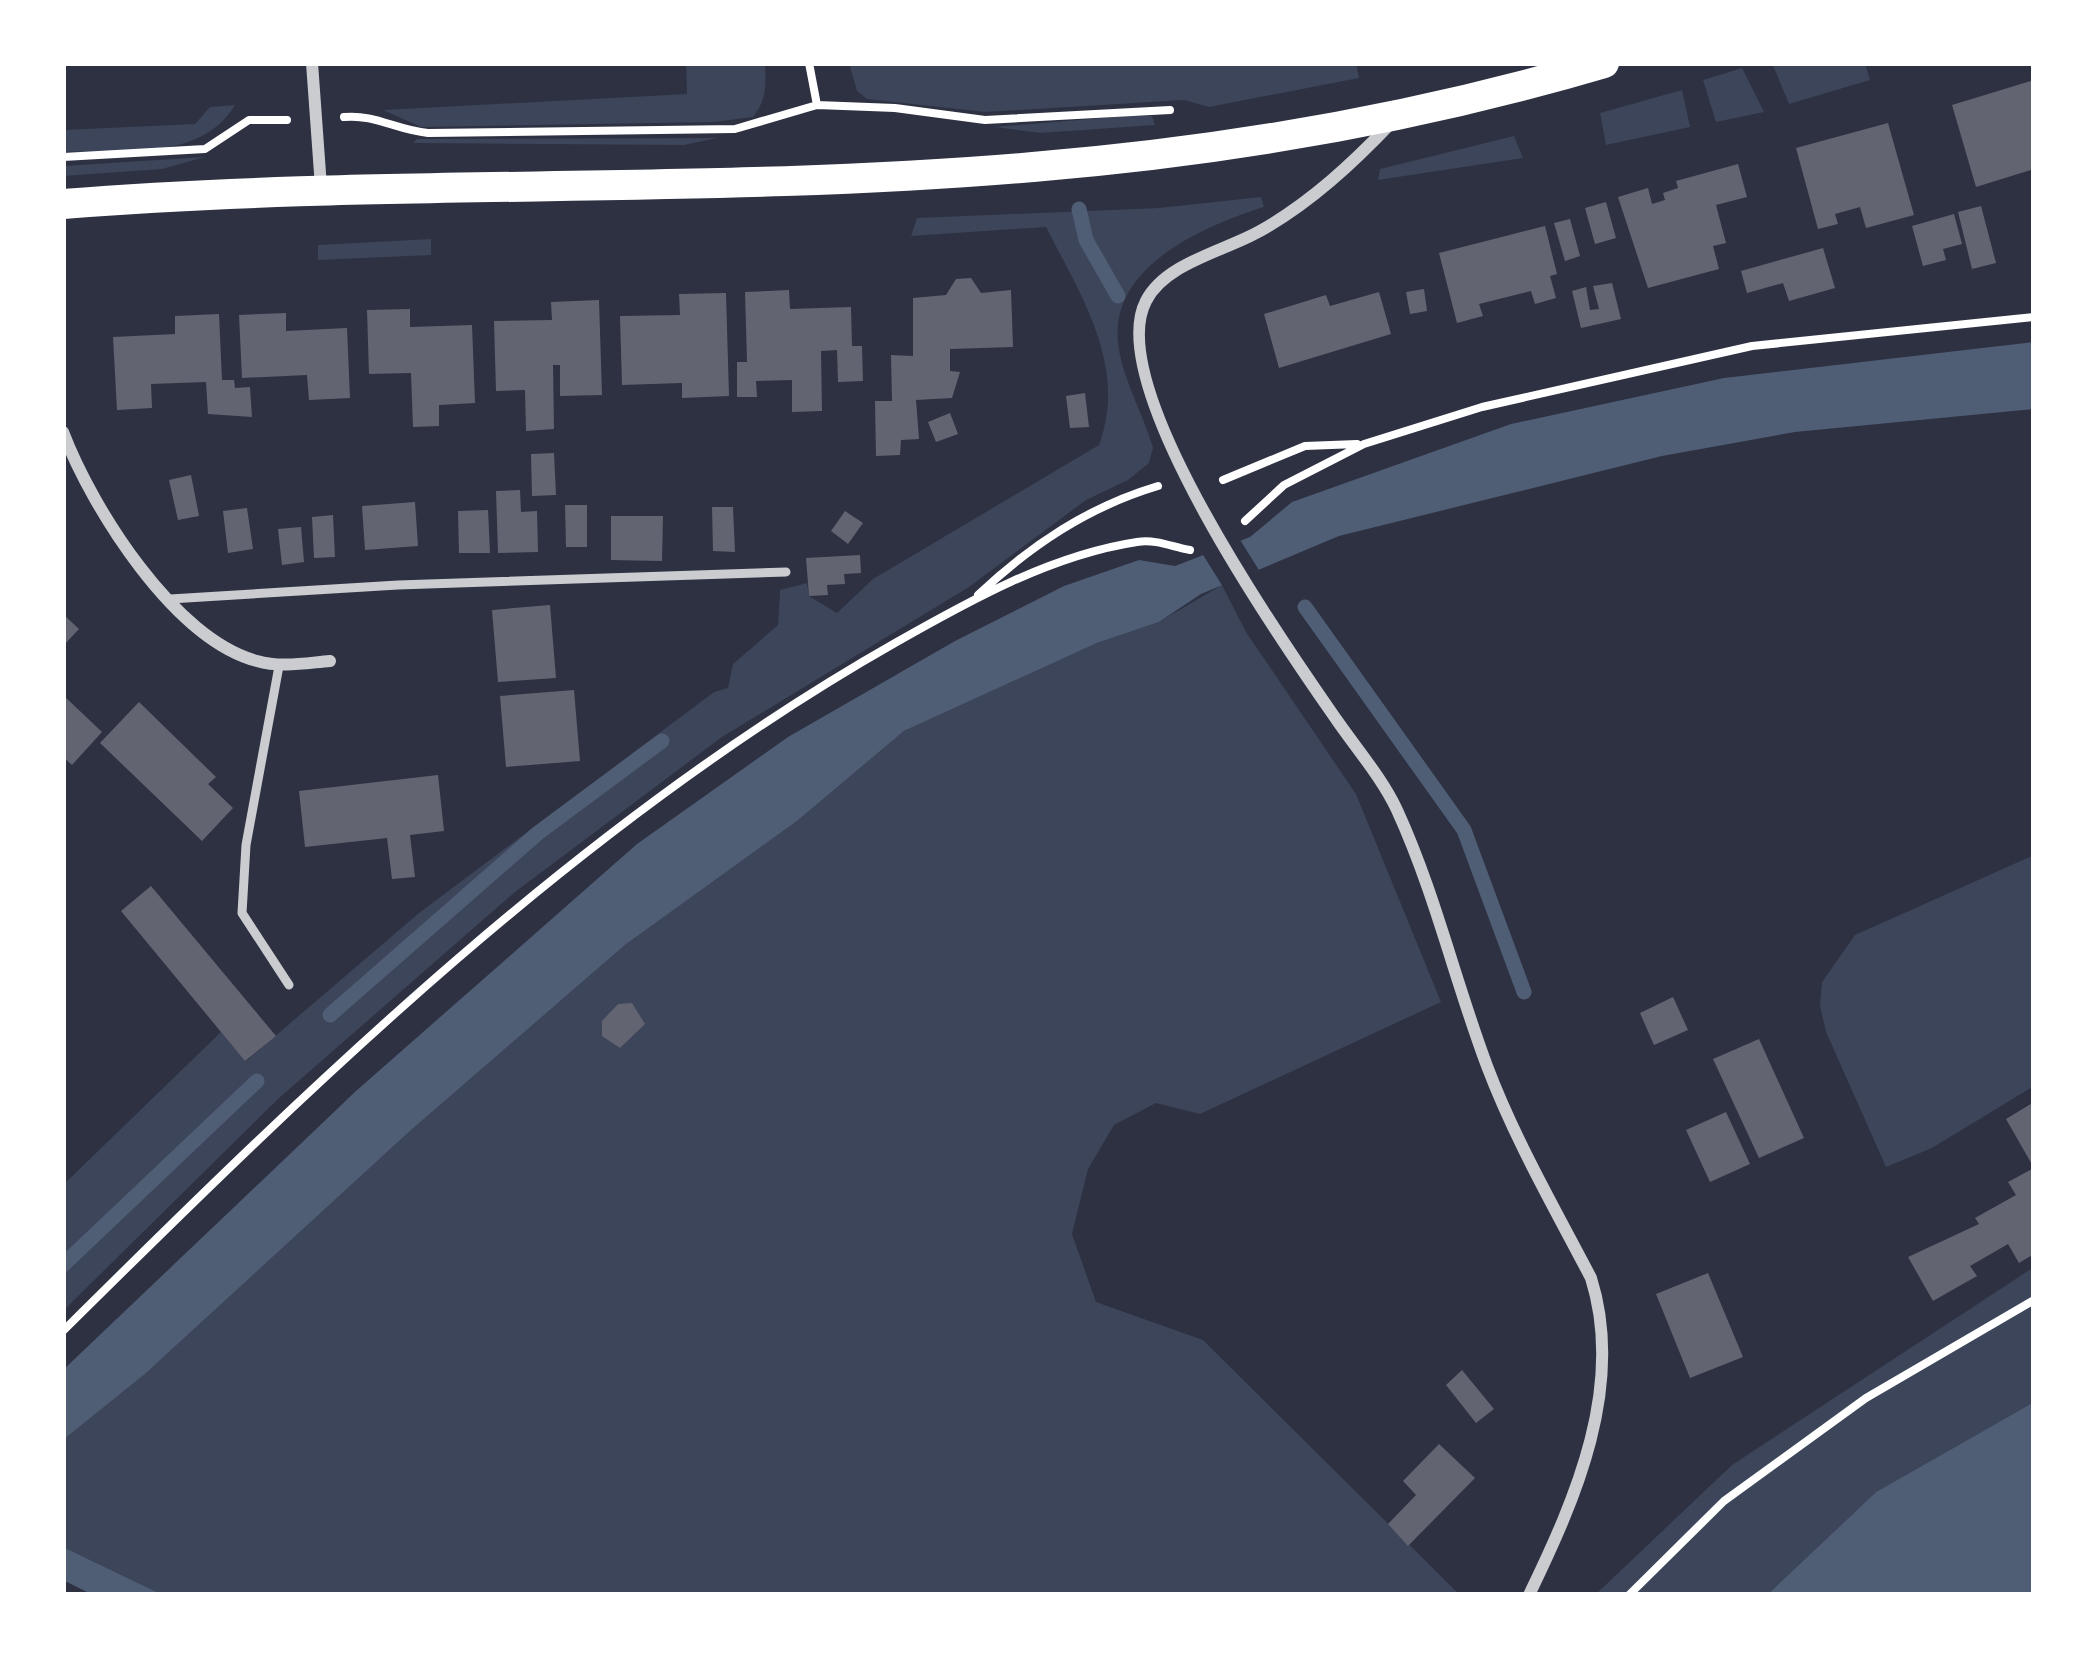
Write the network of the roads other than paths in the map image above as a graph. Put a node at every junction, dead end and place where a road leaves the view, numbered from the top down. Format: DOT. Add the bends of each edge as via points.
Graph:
graph roads {
  1 [pos="311,63"];
  2 [pos="1604,63"];
  3 [pos="1397,116"];
  4 [pos="321,193"];
  5 [pos="63,204"];
  6 [pos="63,432"];
  7 [pos="786,572"];
  8 [pos="170,599"];
  9 [pos="331,661"];
  10 [pos="279,666"];
  11 [pos="289,985"];
  12 [pos="1528,1595"];
  1 -- 4 [label="street"];
  2 -- 3 [label="main road"];
  3 -- 4 [label="main road" via="1248,143 1031,167"];
  3 -- 12 [label="street" via="1333,179 1262,230 1161,281 1136,333 1140,363 1204,512 1395,806 1496,1087 1591,1278 1601,1312 1602,1382 1560,1531"];
  4 -- 5 [label="main road"];
  6 -- 8 [label="street" via="102,511"];
  7 -- 8 [label="lane"];
  8 -- 10 [label="street" via="232,650"];
  9 -- 10 [label="street"];
  10 -- 11 [label="lane" via="246,845 242,913"];
}
